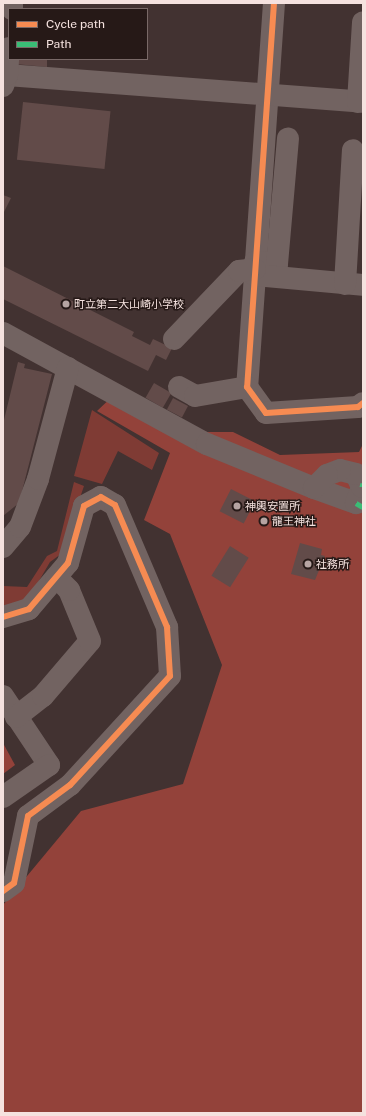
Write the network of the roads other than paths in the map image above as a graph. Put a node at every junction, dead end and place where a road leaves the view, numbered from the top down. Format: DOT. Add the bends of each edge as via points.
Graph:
graph roads {
  1 [pos="274,3"];
  2 [pos="363,22"];
  3 [pos="8,56"];
  4 [pos="5,80"];
  5 [pos="267,95"];
  6 [pos="360,102"];
  7 [pos="288,138"];
  8 [pos="353,150"];
  9 [pos="255,269"];
  10 [pos="354,285"];
  11 [pos="3,333"];
  12 [pos="174,339"];
  13 [pos="68,368"];
  14 [pos="179,387"];
  15 [pos="247,387"];
  16 [pos="363,403"];
  17 [pos="314,488"];
  18 [pos="3,547"];
  19 [pos="56,577"];
  20 [pos="3,617"];
  21 [pos="3,696"];
  22 [pos="16,717"];
  23 [pos="3,797"];
  24 [pos="3,891"];
  1 -- 5 [label="street"];
  2 -- 6 [label="street"];
  3 -- 4 [label="street"];
  4 -- 5 [label="street"];
  5 -- 6 [label="street"];
  5 -- 9 [label="street"];
  7 -- 9 [label="street" via="277,264"];
  8 -- 10 [label="street"];
  9 -- 10 [label="street"];
  9 -- 12 [label="street" via="239,271"];
  9 -- 15 [label="street"];
  11 -- 13 [label="street"];
  13 -- 17 [label="street" via="207,444"];
  13 -- 18 [label="street" via="38,479 20,527"];
  14 -- 15 [label="street" via="195,396"];
  15 -- 16 [label="street" via="266,413 358,407"];
  19 -- 20 [label="street" via="29,609"];
  19 -- 22 [label="street" via="69,590 90,641 43,696"];
  19 -- 24 [label="street" via="68,563 84,506 102,497 115,505 167,627 170,676 70,785 28,816 14,883"];
  21 -- 22 [label="street"];
  22 -- 23 [label="street" via="48,765"];
}
